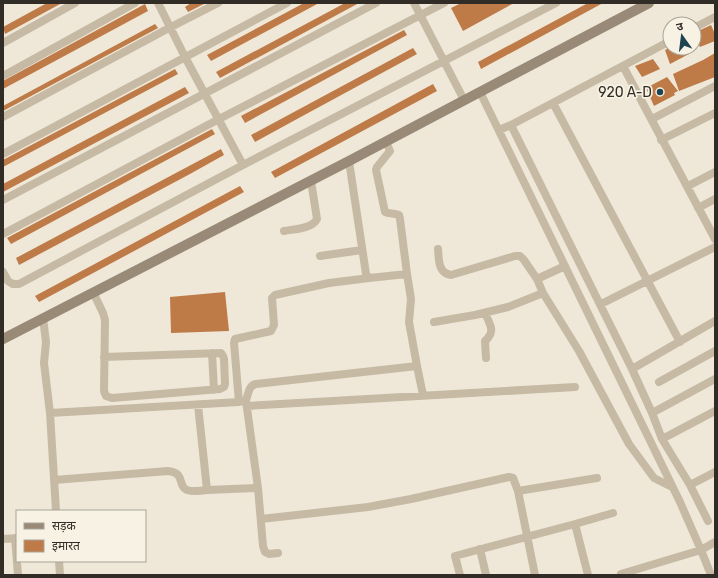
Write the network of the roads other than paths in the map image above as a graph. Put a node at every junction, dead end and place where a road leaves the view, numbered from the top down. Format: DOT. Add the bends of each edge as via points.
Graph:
graph roads {
  1 [pos="75,3"];
  2 [pos="135,3"];
  3 [pos="158,3"];
  4 [pos="218,3"];
  5 [pos="287,3"];
  6 [pos="376,3"];
  7 [pos="414,3"];
  8 [pos="444,3"];
  9 [pos="556,3"];
  10 [pos="649,3"];
  11 [pos="420,15"];
  12 [pos="715,17"];
  13 [pos="702,24"];
  14 [pos="169,28"];
  15 [pos="3,43"];
  16 [pos="662,45"];
  17 [pos="184,57"];
  18 [pos="445,61"];
  19 [pos="623,66"];
  20 [pos="3,76"];
  21 [pos="715,86"];
  22 [pos="480,92"];
  23 [pos="205,93"];
  24 [pos="464,100"];
  25 [pos="553,103"];
  26 [pos="715,113"];
  27 [pos="3,117"];
  28 [pos="219,119"];
  29 [pos="652,119"];
  30 [pos="511,125"];
  31 [pos="499,130"];
  32 [pos="661,140"];
  33 [pos="386,142"];
  34 [pos="3,154"];
  35 [pos="349,161"];
  36 [pos="243,165"];
  37 [pos="715,172"];
  38 [pos="311,181"];
  39 [pos="688,186"];
  40 [pos="715,199"];
  41 [pos="3,200"];
  42 [pos="698,208"];
  43 [pos="284,231"];
  44 [pos="3,234"];
  45 [pos="715,239"];
  46 [pos="715,247"];
  47 [pos="362,250"];
  48 [pos="438,250"];
  49 [pos="320,256"];
  50 [pos="565,266"];
  51 [pos="3,272"];
  52 [pos="407,274"];
  53 [pos="370,278"];
  54 [pos="537,279"];
  55 [pos="648,281"];
  56 [pos="93,292"];
  57 [pos="543,293"];
  58 [pos="601,304"];
  59 [pos="485,313"];
  60 [pos="43,318"];
  61 [pos="715,321"];
  62 [pos="434,322"];
  63 [pos="3,339"];
  64 [pos="680,342"];
  65 [pos="715,351"];
  66 [pos="104,357"];
  67 [pos="486,358"];
  68 [pos="417,366"];
  69 [pos="632,369"];
  70 [pos="715,379"];
  71 [pos="658,382"];
  72 [pos="575,387"];
  73 [pos="423,395"];
  74 [pos="244,402"];
  75 [pos="198,405"];
  76 [pos="715,410"];
  77 [pos="50,413"];
  78 [pos="652,413"];
  79 [pos="662,439"];
  80 [pos="715,472"];
  81 [pos="597,478"];
  82 [pos="54,480"];
  83 [pos="690,485"];
  84 [pos="672,487"];
  85 [pos="258,488"];
  86 [pos="207,490"];
  87 [pos="518,491"];
  88 [pos="56,510"];
  89 [pos="613,513"];
  90 [pos="261,519"];
  91 [pos="708,521"];
  92 [pos="575,524"];
  93 [pos="527,537"];
  94 [pos="16,538"];
  95 [pos="3,539"];
  96 [pos="715,542"];
  97 [pos="480,549"];
  98 [pos="701,550"];
  99 [pos="278,553"];
  100 [pos="17,562"];
  101 [pos="60,562"];
  102 [pos="621,574"];
  103 [pos="18,575"];
  104 [pos="60,575"];
  105 [pos="460,575"];
  106 [pos="486,575"];
  107 [pos="535,575"];
  108 [pos="588,575"];
  109 [pos="711,575"];
  1 -- 15 [label="street"];
  2 -- 20 [label="street"];
  3 -- 14 [label="street"];
  4 -- 14 [label="street"];
  5 -- 17 [label="street"];
  6 -- 23 [label="street"];
  7 -- 11 [label="street"];
  8 -- 11 [label="street"];
  9 -- 18 [label="street"];
  10 -- 22 [label="street"];
  11 -- 18 [label="street"];
  11 -- 28 [label="street"];
  12 -- 13 [label="street"];
  14 -- 17 [label="street"];
  14 -- 27 [label="street"];
  16 -- 19 [label="street"];
  17 -- 23 [label="street"];
  17 -- 34 [label="street"];
  18 -- 24 [label="street"];
  18 -- 36 [label="street"];
  19 -- 25 [label="street"];
  19 -- 29 [label="street"];
  21 -- 29 [label="street"];
  22 -- 24 [label="street"];
  22 -- 31 [label="street"];
  23 -- 28 [label="street"];
  23 -- 41 [label="street"];
  24 -- 33 [label="street"];
  25 -- 30 [label="street"];
  25 -- 55 [label="street"];
  26 -- 32 [label="street"];
  28 -- 36 [label="street"];
  28 -- 44 [label="street"];
  29 -- 32 [label="street"];
  30 -- 31 [label="street"];
  30 -- 58 [label="street"];
  31 -- 50 [label="street"];
  32 -- 39 [label="street"];
  33 -- 35 [label="street"];
  33 -- 52 [label="street" via="390,151 376,170 384,212 396,214 400,219"];
  35 -- 38 [label="street"];
  35 -- 47 [label="street"];
  36 -- 51 [label="street" via="19,284 12,284"];
  37 -- 39 [label="street"];
  38 -- 43 [label="street" via="317,219 315,223"];
  38 -- 56 [label="street"];
  39 -- 42 [label="street"];
  40 -- 42 [label="street"];
  42 -- 45 [label="street"];
  46 -- 55 [label="street"];
  47 -- 49 [label="street"];
  47 -- 53 [label="street" via="366,274"];
  48 -- 54 [label="street" via="442,272 447,275 520,256"];
  50 -- 54 [label="street"];
  50 -- 84 [label="street"];
  52 -- 53 [label="street"];
  52 -- 68 [label="street" via="411,299 409,322"];
  53 -- 74 [label="street" via="330,283 275,295 272,298 274,325 271,331 235,339"];
  54 -- 57 [label="street"];
  55 -- 58 [label="street"];
  55 -- 64 [label="street"];
  56 -- 60 [label="street"];
  56 -- 66 [label="street" via="105,320"];
  57 -- 59 [label="street" via="516,305"];
  57 -- 84 [label="street" via="579,351 629,444 654,478"];
  58 -- 69 [label="street"];
  59 -- 62 [label="street"];
  59 -- 67 [label="street" via="492,332 484,345"];
  60 -- 63 [label="street"];
  60 -- 77 [label="street" via="46,342 44,363"];
  61 -- 64 [label="street"];
  64 -- 69 [label="street"];
  65 -- 71 [label="street"];
  66 -- 66 [label="street" via="221,353 224,359 225,384 224,387 214,390 112,398 106,396 104,391"];
  68 -- 73 [label="street"];
  68 -- 74 [label="street" via="256,384 249,389"];
  69 -- 78 [label="street"];
  70 -- 78 [label="street"];
  72 -- 73 [label="street"];
  73 -- 74 [label="street"];
  74 -- 75 [label="street"];
  74 -- 85 [label="street"];
  75 -- 77 [label="street"];
  75 -- 86 [label="street"];
  76 -- 79 [label="street"];
  77 -- 82 [label="street"];
  78 -- 79 [label="street"];
  79 -- 83 [label="street"];
  80 -- 83 [label="street"];
  81 -- 87 [label="street"];
  82 -- 86 [label="street" via="168,471 175,472 188,490"];
  82 -- 88 [label="street"];
  83 -- 91 [label="street"];
  84 -- 98 [label="street"];
  85 -- 86 [label="street"];
  85 -- 90 [label="street"];
  87 -- 90 [label="street" via="515,481 509,477 368,507"];
  87 -- 93 [label="street"];
  89 -- 92 [label="street"];
  90 -- 99 [label="street" via="265,552"];
  92 -- 93 [label="street"];
  92 -- 108 [label="street"];
  93 -- 97 [label="street"];
  93 -- 107 [label="street"];
  94 -- 95 [label="street"];
  96 -- 98 [label="street"];
  97 -- 105 [label="street" via="455,556"];
  97 -- 106 [label="street"];
  98 -- 102 [label="street"];
  98 -- 109 [label="street"];
  100 -- 103 [label="street"];
  101 -- 104 [label="street"];
}
